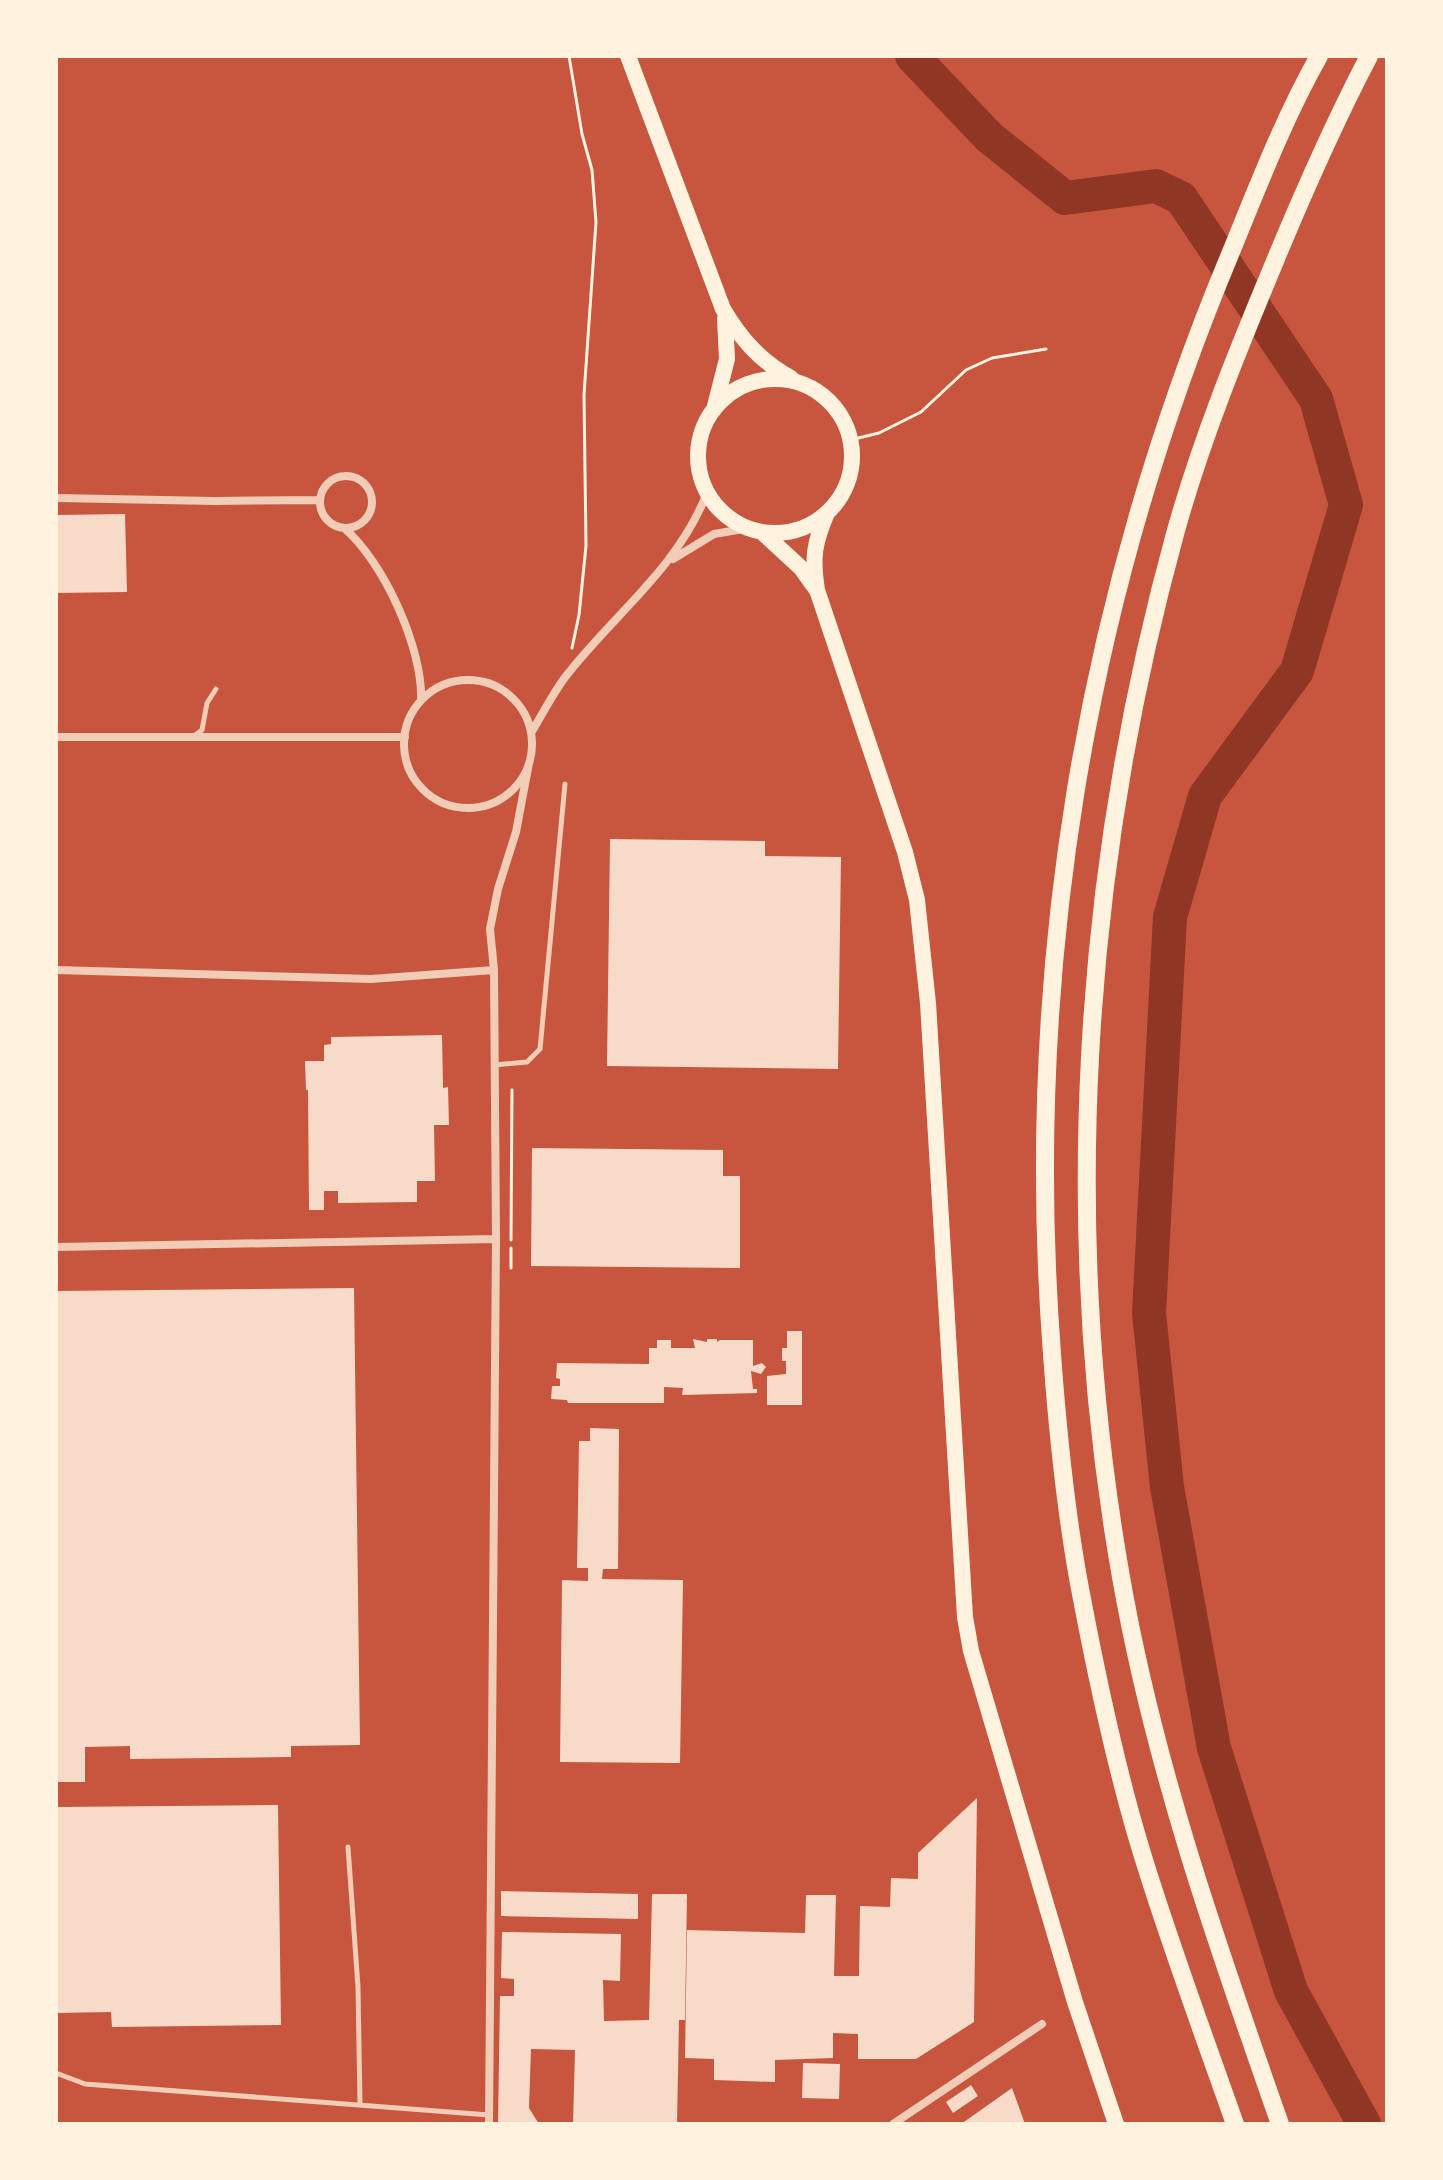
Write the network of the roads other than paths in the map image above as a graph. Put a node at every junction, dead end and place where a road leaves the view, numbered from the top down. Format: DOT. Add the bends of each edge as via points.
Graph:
graph roads {
  1 [pos="628,56"];
  2 [pos="1319,56"];
  3 [pos="1369,56"];
  4 [pos="723,309"];
  5 [pos="799,382"];
  6 [pos="715,407"];
  7 [pos="707,493"];
  8 [pos="56,498"];
  9 [pos="319,500"];
  10 [pos="827,513"];
  11 [pos="344,528"];
  12 [pos="755,530"];
  13 [pos="669,562"];
  14 [pos="817,590"];
  15 [pos="216,689"];
  16 [pos="421,700"];
  17 [pos="531,733"];
  18 [pos="56,737"];
  19 [pos="193,737"];
  20 [pos="405,737"];
  21 [pos="529,763"];
  22 [pos="565,784"];
  23 [pos="56,970"];
  24 [pos="494,970"];
  25 [pos="495,1065"];
  26 [pos="496,1239"];
  27 [pos="56,1247"];
  28 [pos="348,1847"];
  29 [pos="1042,2024"];
  30 [pos="56,2073"];
  31 [pos="360,2104"];
  32 [pos="489,2120"];
  33 [pos="893,2124"];
  34 [pos="1116,2124"];
  35 [pos="1235,2124"];
  36 [pos="1280,2124"];
  1 -- 4 [label="main road"];
  2 -- 35 [label="highway" via="1255,194 1174,395 1140,504 1108,622 1079,765 1048,1023 1046,1271 1068,1513 1081,1595 1140,1847"];
  3 -- 36 [label="highway" via="1329,134 1224,386 1165,574 1119,780 1093,992 1088,1106 1088,1239 1097,1385 1121,1578 1186,1850"];
  4 -- 5 [label="main road" via="754,353"];
  4 -- 6 [label="main road" via="727,359"];
  5 -- 6 [label="main road" via="762,379 728,394"];
  5 -- 10 [label="main road" via="832,404 850,440 848,480"];
  6 -- 7 [label="main road" via="698,449"];
  7 -- 12 [label="main road" via="732,520"];
  7 -- 13 [label="street"];
  8 -- 9 [label="street"];
  9 -- 11 [label="street" via="329,522"];
  9 -- 11 [label="street" via="333,479 350,476 365,485 372,501 367,517"];
  10 -- 12 [label="main road" via="803,528"];
  10 -- 14 [label="main road" via="815,539"];
  11 -- 16 [label="street" via="371,555 402,620 416,654"];
  12 -- 13 [label="street" via="714,534"];
  12 -- 14 [label="main road" via="801,568"];
  13 -- 17 [label="street" via="565,677"];
  14 -- 34 [label="main road" via="917,900 971,1651"];
  15 -- 19 [label="lane" via="202,730"];
  16 -- 17 [label="street" via="455,681 494,685 523,711"];
  16 -- 20 [label="street"];
  17 -- 21 [label="street"];
  18 -- 19 [label="street"];
  19 -- 20 [label="street"];
  20 -- 21 [label="street" via="405,757 413,776 426,792 462,808 501,799"];
  21 -- 24 [label="street" via="490,929"];
  22 -- 25 [label="lane" via="540,1049 527,1062"];
  23 -- 24 [label="street" via="371,979"];
  24 -- 25 [label="street"];
  25 -- 26 [label="street"];
  26 -- 27 [label="street"];
  26 -- 32 [label="street"];
  28 -- 31 [label="lane"];
  29 -- 33 [label="street"];
  30 -- 31 [label="lane" via="85,2084"];
  31 -- 32 [label="lane"];
}
